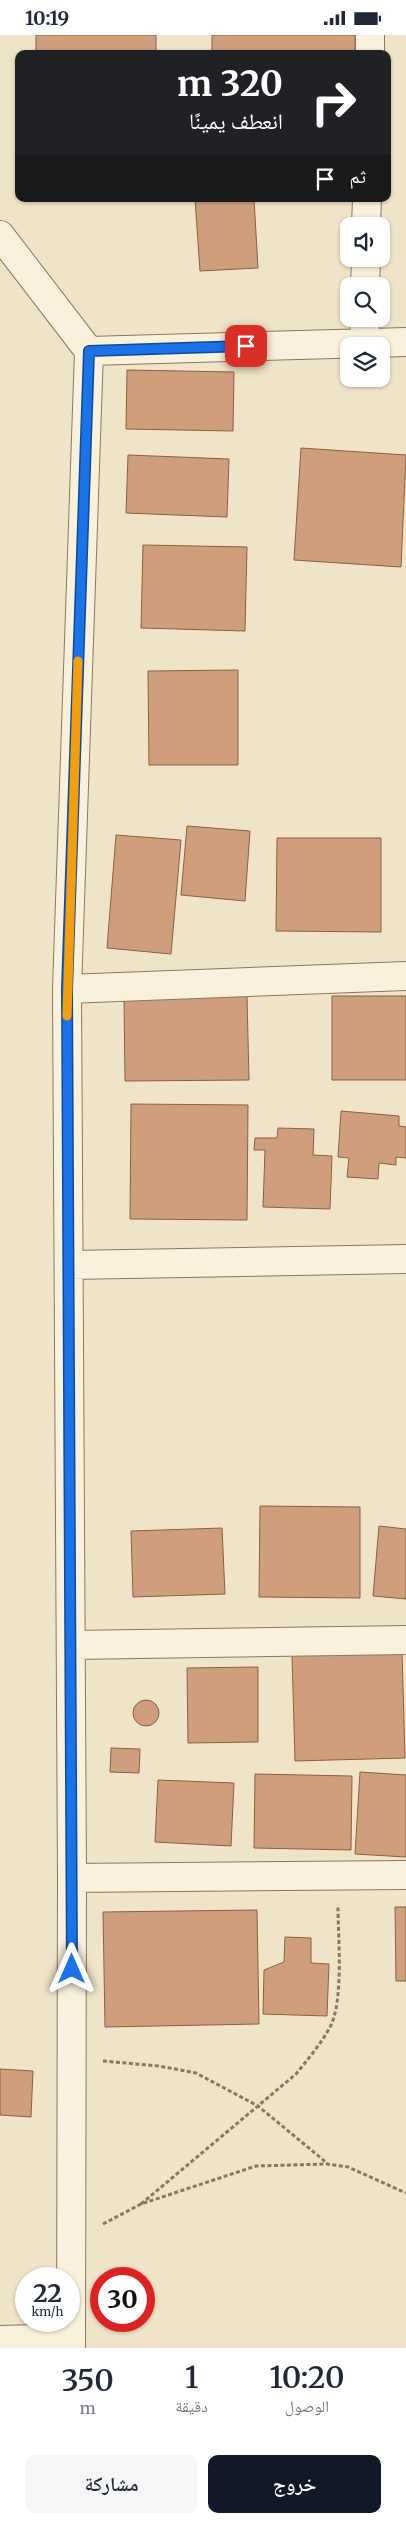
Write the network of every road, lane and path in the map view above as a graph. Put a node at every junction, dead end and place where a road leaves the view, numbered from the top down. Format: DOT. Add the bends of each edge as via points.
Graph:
graph roads {
  1 [pos="370,35"];
  2 [pos="370,50"];
  3 [pos="367,202"];
  4 [pos="366,217"];
  5 [pos="0,235"];
  6 [pos="364,330"];
  7 [pos="406,342"];
  8 [pos="89,351"];
  9 [pos="406,977"];
  10 [pos="67,989"];
  11 [pos="406,1259"];
  12 [pos="69,1265"];
  13 [pos="406,1640"];
  14 [pos="72,1645"];
  15 [pos="406,1875"];
  16 [pos="339,1876"];
  17 [pos="72,1879"];
  18 [pos="72,2059"];
  19 [pos="258,2106"];
  20 [pos="328,2164"];
  21 [pos="406,2193"];
  22 [pos="141,2204"];
  23 [pos="72,2241"];
  24 [pos="0,2340"];
  25 [pos="71,2343"];
  1 -- 2 [label="street"];
  3 -- 4 [label="street"];
  5 -- 8 [label="street"];
  6 -- 7 [label="street"];
  6 -- 8 [label="street"];
  8 -- 10 [label="street"];
  9 -- 10 [label="street"];
  10 -- 12 [label="street"];
  11 -- 12 [label="street"];
  12 -- 14 [label="street"];
  13 -- 14 [label="street"];
  14 -- 17 [label="street"];
  15 -- 16 [label="street"];
  16 -- 17 [label="street"];
  16 -- 19 [label="path" via="338,1996 331,2025 296,2074"];
  17 -- 18 [label="street"];
  18 -- 19 [label="path" via="152,2065 196,2073"];
  18 -- 23 [label="street"];
  19 -- 20 [label="path"];
  19 -- 22 [label="path"];
  20 -- 21 [label="path" via="348,2167"];
  20 -- 22 [label="path" via="256,2166"];
  22 -- 23 [label="path"];
  23 -- 25 [label="street"];
  24 -- 25 [label="street"];
}
